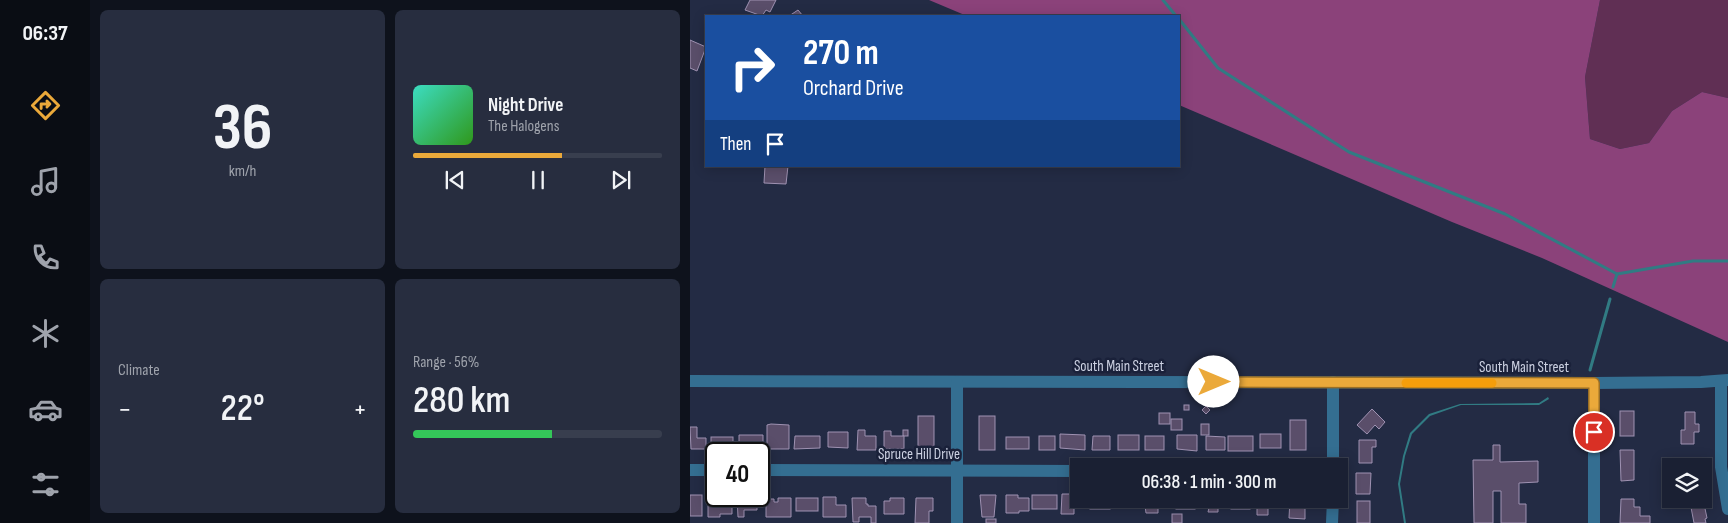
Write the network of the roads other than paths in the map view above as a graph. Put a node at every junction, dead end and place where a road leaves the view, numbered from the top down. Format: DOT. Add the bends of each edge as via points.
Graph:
graph roads {
  1 [pos="690,381"];
  2 [pos="1725,381"];
  3 [pos="957,382"];
  4 [pos="1333,382"];
  5 [pos="1594,383"];
  6 [pos="1333,458"];
  7 [pos="690,470"];
  8 [pos="705,470"];
  9 [pos="770,470"];
  10 [pos="957,471"];
  11 [pos="1070,471"];
  12 [pos="1333,508"];
  13 [pos="1728,509"];
  14 [pos="957,523"];
  15 [pos="1332,523"];
  16 [pos="1594,523"];
  1 -- 3 [label="street, South Main Street"];
  2 -- 5 [label="street, South Main Street"];
  2 -- 13 [label="street" via="1721,466"];
  3 -- 4 [label="street, South Main Street"];
  3 -- 10 [label="street"];
  4 -- 5 [label="street, South Main Street"];
  4 -- 6 [label="street"];
  5 -- 16 [label="street"];
  7 -- 8 [label="street"];
  9 -- 10 [label="street, Spruce Hill Drive"];
  10 -- 11 [label="street, Spruce Hill Drive"];
  10 -- 14 [label="street"];
  12 -- 15 [label="street"];
}
